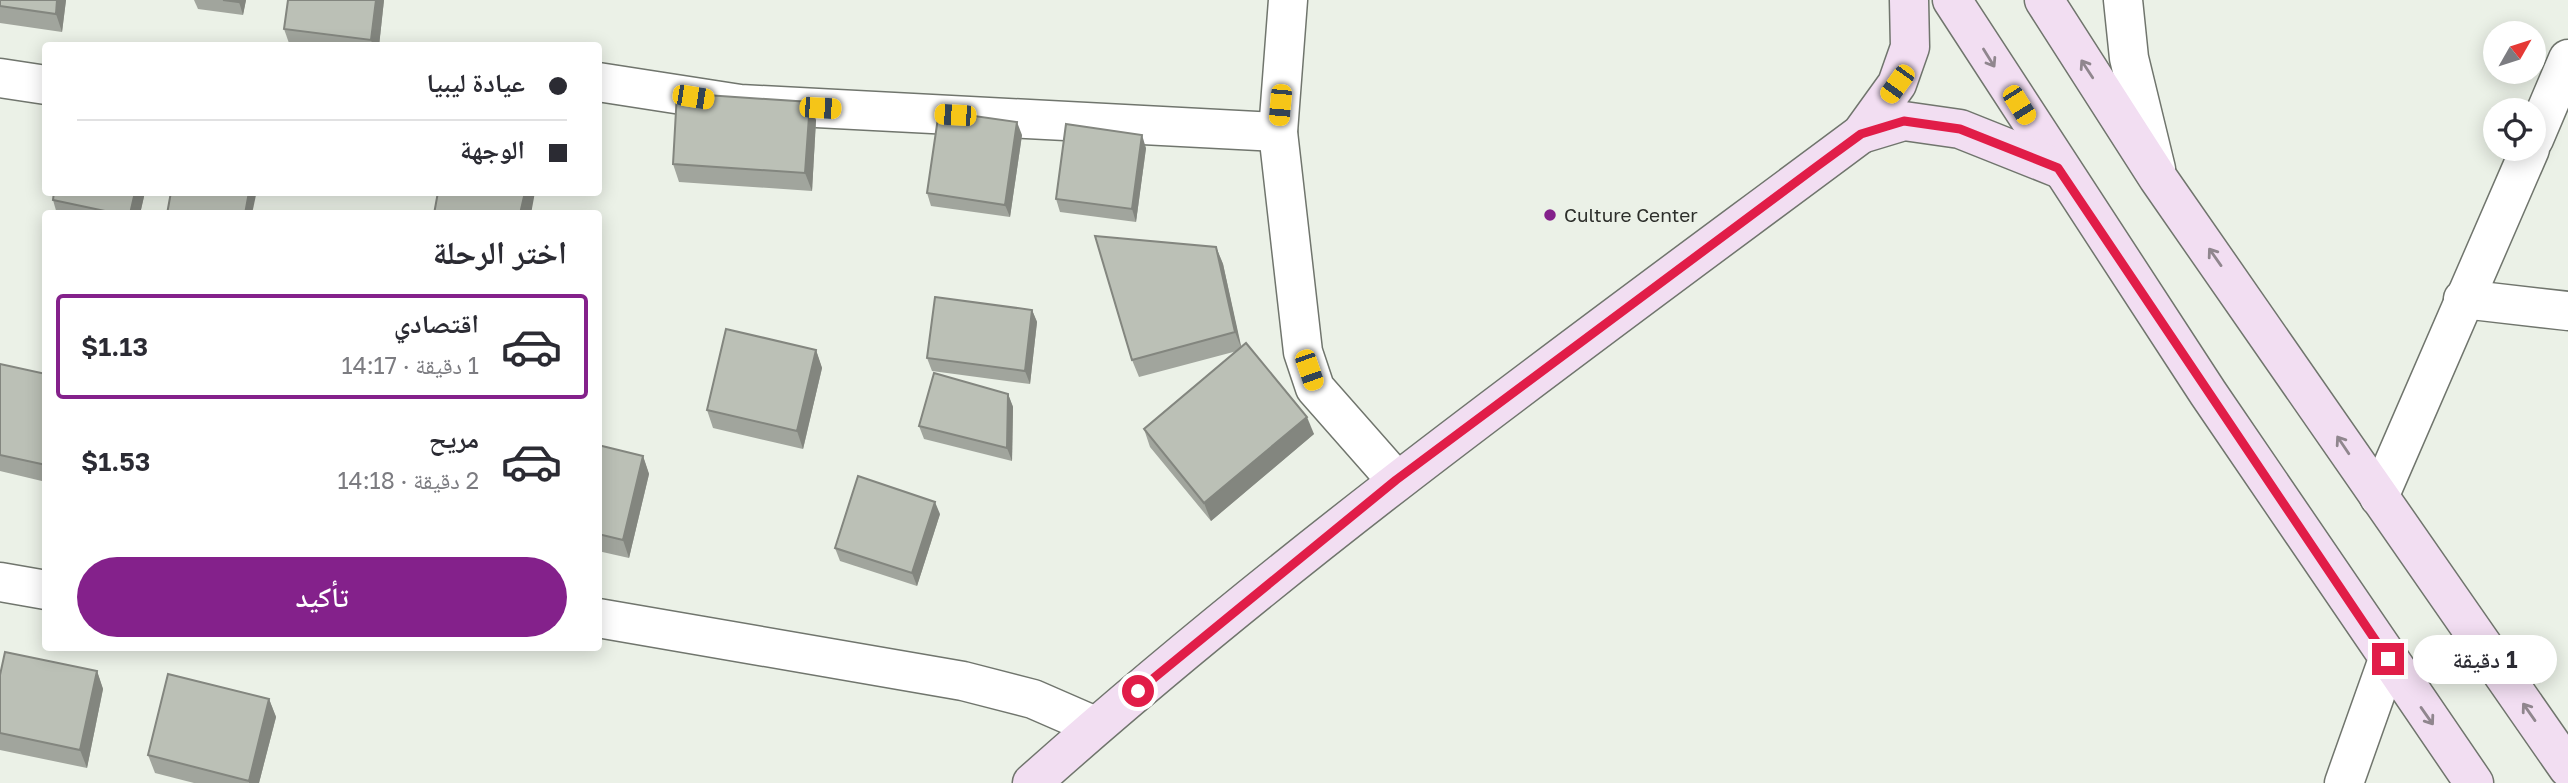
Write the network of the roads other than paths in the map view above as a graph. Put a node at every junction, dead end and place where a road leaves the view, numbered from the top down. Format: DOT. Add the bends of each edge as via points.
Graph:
graph roads {
  1 [pos="1288,0"];
  2 [pos="1909,0"];
  3 [pos="1952,0"];
  4 [pos="2045,0"];
  5 [pos="2123,0"];
  6 [pos="2568,59"];
  7 [pos="0,78"];
  8 [pos="602,83"];
  9 [pos="42,84"];
  10 [pos="2546,111"];
  11 [pos="1278,132"];
  12 [pos="1861,134"];
  13 [pos="2525,161"];
  14 [pos="2058,168"];
  15 [pos="2158,178"];
  16 [pos="2463,299"];
  17 [pos="2568,312"];
  18 [pos="1396,480"];
  19 [pos="2379,497"];
  20 [pos="0,582"];
  21 [pos="42,589"];
  22 [pos="602,619"];
  23 [pos="2388,659"];
  24 [pos="1095,726"];
  25 [pos="2568,768"];
  26 [pos="1032,783"];
  27 [pos="2344,783"];
  28 [pos="2474,783"];
  1 -- 11 [label="street"];
  2 -- 12 [label="main road" via="1906,60 1897,84"];
  3 -- 14 [label="main road, one-way"];
  15 -- 4 [label="main road, one-way"];
  5 -- 15 [label="street" via="2129,58"];
  6 -- 10 [label="street"];
  7 -- 9 [label="street"];
  8 -- 11 [label="street" via="740,104"];
  11 -- 18 [label="street" via="1303,352 1315,388"];
  12 -- 14 [label="main road" via="1904,121 1960,129"];
  12 -- 18 [label="main road"];
  13 -- 16 [label="street"];
  14 -- 23 [label="main road"];
  19 -- 15 [label="main road, one-way"];
  16 -- 17 [label="street"];
  16 -- 19 [label="street"];
  18 -- 24 [label="main road"];
  25 -- 19 [label="main road, one-way"];
  20 -- 21 [label="street"];
  22 -- 24 [label="street" via="963,681 1033,699"];
  23 -- 27 [label="street"];
  23 -- 28 [label="main road, one-way"];
  24 -- 26 [label="main road"];
}
